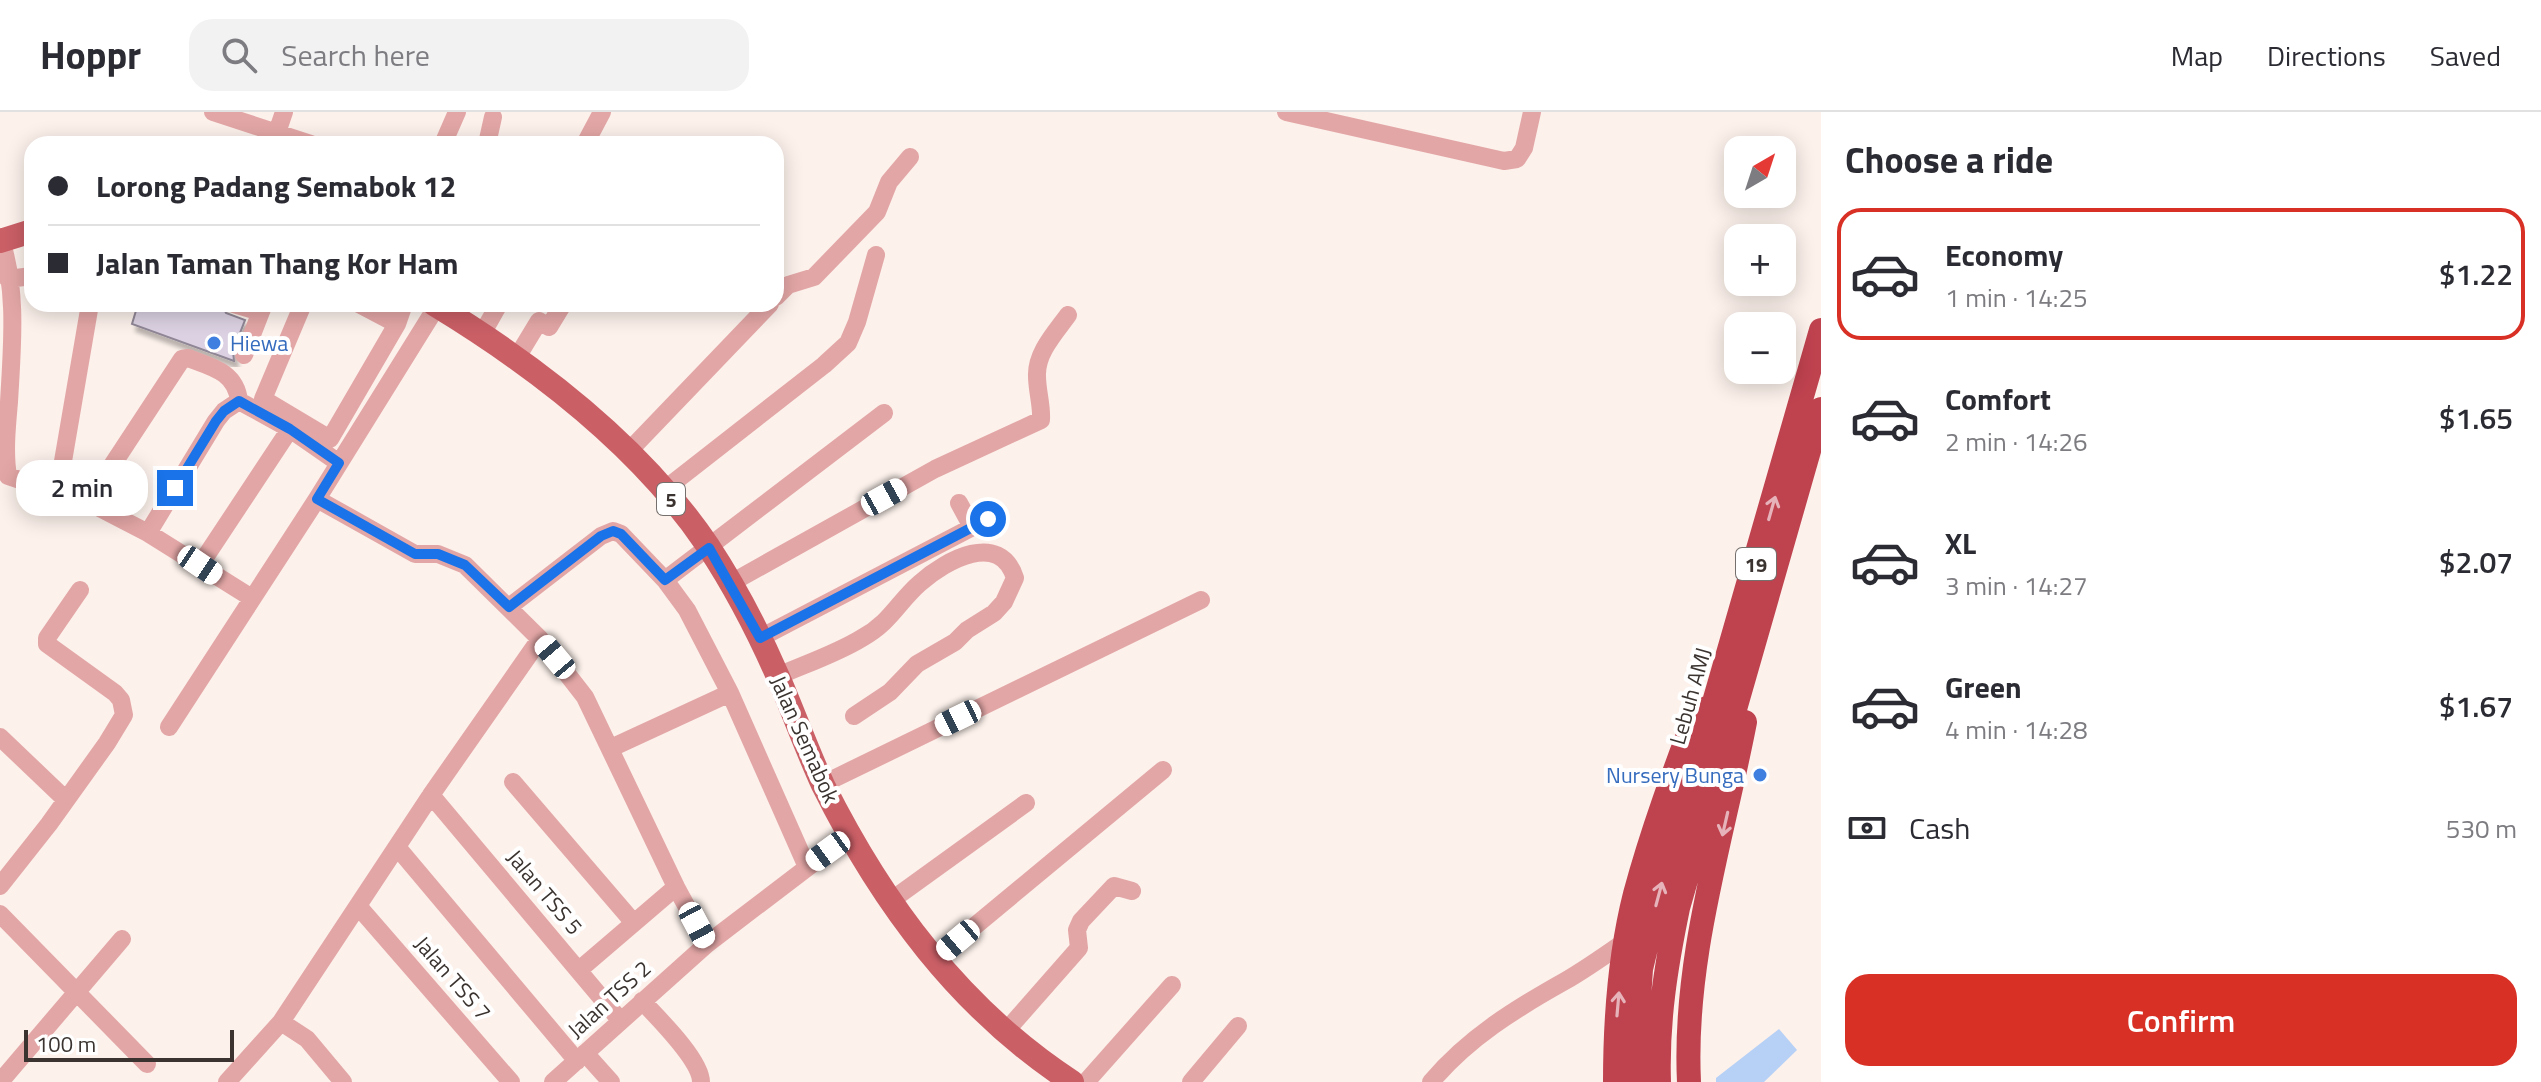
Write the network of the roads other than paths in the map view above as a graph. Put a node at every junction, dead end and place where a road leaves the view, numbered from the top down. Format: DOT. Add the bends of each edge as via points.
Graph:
graph roads {
  1 [pos="213,112"];
  2 [pos="284,112"];
  3 [pos="457,112"];
  4 [pos="602,112"];
  5 [pos="1286,112"];
  6 [pos="1532,112"];
  7 [pos="493,117"];
  8 [pos="1354,119"];
  9 [pos="267,136"];
  10 [pos="275,136"];
  11 [pos="446,136"];
  12 [pos="489,136"];
  13 [pos="589,136"];
  14 [pos="910,157"];
  15 [pos="24,233"];
  16 [pos="0,239"];
  17 [pos="876,255"];
  18 [pos="24,277"];
  19 [pos="8,279"];
  20 [pos="784,289"];
  21 [pos="89,312"];
  22 [pos="260,312"];
  23 [pos="300,312"];
  24 [pos="374,312"];
  25 [pos="401,312"];
  26 [pos="431,312"];
  27 [pos="446,312"];
  28 [pos="494,312"];
  29 [pos="558,312"];
  30 [pos="762,312"];
  31 [pos="1068,315"];
  32 [pos="397,324"];
  33 [pos="1821,330"];
  34 [pos="482,334"];
  35 [pos="244,355"];
  36 [pos="516,359"];
  37 [pos="239,401"];
  38 [pos="1821,409"];
  39 [pos="884,413"];
  40 [pos="290,429"];
  41 [pos="628,452"];
  42 [pos="339,463"];
  43 [pos="664,490"];
  44 [pos="317,499"];
  45 [pos="959,503"];
  46 [pos="148,533"];
  47 [pos="709,548"];
  48 [pos="1770,551"];
  49 [pos="200,565"];
  50 [pos="665,580"];
  51 [pos="731,583"];
  52 [pos="80,590"];
  53 [pos="252,598"];
  54 [pos="1201,600"];
  55 [pos="509,607"];
  56 [pos="760,638"];
  57 [pos="540,639"];
  58 [pos="778,676"];
  59 [pos="730,693"];
  60 [pos="854,716"];
  61 [pos="169,727"];
  62 [pos="0,737"];
  63 [pos="611,748"];
  64 [pos="1163,770"];
  65 [pos="513,782"];
  66 [pos="823,784"];
  67 [pos="431,795"];
  68 [pos="66,800"];
  69 [pos="1697,801"];
  70 [pos="1026,803"];
  71 [pos="850,835"];
  72 [pos="397,847"];
  73 [pos="807,867"];
  74 [pos="0,886"];
  75 [pos="676,887"];
  76 [pos="1132,891"];
  77 [pos="889,902"];
  78 [pos="358,906"];
  79 [pos="0,914"];
  80 [pos="634,923"];
  81 [pos="122,939"];
  82 [pos="1627,940"];
  83 [pos="707,944"];
  84 [pos="935,959"];
  85 [pos="579,970"];
  86 [pos="1172,985"];
  87 [pos="77,993"];
  88 [pos="642,1001"];
  89 [pos="620,1020"];
  90 [pos="281,1022"];
  91 [pos="1238,1026"];
  92 [pos="1006,1031"];
  93 [pos="581,1057"];
  94 [pos="147,1064"];
  95 [pos="1069,1081"];
  96 [pos="0,1082"];
  97 [pos="227,1082"];
  98 [pos="343,1082"];
  99 [pos="511,1082"];
  100 [pos="553,1082"];
  101 [pos="611,1082"];
  102 [pos="701,1082"];
  103 [pos="1191,1082"];
  104 [pos="1431,1082"];
  105 [pos="1615,1082"];
  106 [pos="1636,1082"];
  107 [pos="1659,1082"];
  108 [pos="1689,1082"];
  1 -- 9 [label="street"];
  2 -- 10 [label="street"];
  3 -- 11 [label="street"];
  4 -- 13 [label="street"];
  5 -- 8 [label="street"];
  6 -- 8 [label="street" via="1524,148 1517,159 1504,161"];
  7 -- 12 [label="street"];
  14 -- 20 [label="street" via="889,182 877,212 814,277"];
  15 -- 16 [label="main road"];
  16 -- 19 [label="street"];
  17 -- 43 [label="street" via="848,343"];
  18 -- 19 [label="street"];
  19 -- 21 [label="street" via="13,326 8,476 54,481 62,467"];
  22 -- 35 [label="street"];
  23 -- 32 [label="street" via="263,399 330,439"];
  24 -- 32 [label="street"];
  25 -- 32 [label="street"];
  26 -- 42 [label="street"];
  27 -- 34 [label="main road, Jalan Semabok / 5"];
  28 -- 34 [label="street"];
  29 -- 36 [label="street" via="549,327 539,321"];
  30 -- 41 [label="street"];
  31 -- 51 [label="street" via="1040,359 1041,420 935,469"];
  48 -- 33 [label="highway, Lebuh AMJ / 19, one-way"];
  34 -- 36 [label="main road, Jalan Semabok / 5"];
  36 -- 41 [label="main road, Jalan Semabok / 5"];
  37 -- 40 [label="street"];
  37 -- 46 [label="street" via="216,421"];
  37 -- 46 [label="street" via="236,384 223,372 182,359 90,499"];
  38 -- 48 [label="highway, Lebuh AMJ / 19"];
  39 -- 47 [label="street"];
  40 -- 42 [label="street"];
  40 -- 49 [label="street"];
  41 -- 43 [label="main road, Jalan Semabok / 5"];
  42 -- 44 [label="street"];
  43 -- 47 [label="main road, Jalan Semabok / 5"];
  44 -- 53 [label="street"];
  44 -- 55 [label="street" via="415,554 438,554 465,565"];
  45 -- 56 [label="street" via="980,523"];
  46 -- 49 [label="street"];
  47 -- 50 [label="street"];
  47 -- 51 [label="main road, Jalan Semabok / 5"];
  48 -- 69 [label="highway, Lebuh AMJ / 19"];
  48 -- 82 [label="highway" via="1671,779"];
  48 -- 108 [label="highway, one-way" via="1729,805 1690,991"];
  49 -- 53 [label="street"];
  50 -- 55 [label="street" via="613,531"];
  50 -- 59 [label="street" via="687,610"];
  51 -- 56 [label="main road, Jalan Semabok / 5"];
  52 -- 68 [label="street" via="47,644 115,693 124,715"];
  53 -- 61 [label="street"];
  54 -- 66 [label="street"];
  55 -- 57 [label="street"];
  56 -- 58 [label="main road, Jalan Semabok / 5"];
  57 -- 63 [label="street" via="585,697"];
  57 -- 67 [label="street"];
  58 -- 60 [label="street" via="862,639 896,612 919,583 954,562 986,551 1006,560 1015,578 994,613 917,664 890,692"];
  58 -- 66 [label="main road, Jalan Semabok / 5"];
  59 -- 63 [label="street"];
  59 -- 73 [label="street"];
  62 -- 68 [label="street"];
  63 -- 75 [label="street"];
  64 -- 84 [label="street"];
  65 -- 80 [label="street"];
  66 -- 71 [label="main road, Jalan Semabok / 5"];
  67 -- 72 [label="street"];
  67 -- 85 [label="street, Jalan TSS 5"];
  68 -- 74 [label="street"];
  106 -- 69 [label="highway, Lebuh AMJ / 19, one-way" via="1641,969 1658,897"];
  69 -- 107 [label="highway, Lebuh AMJ / 19" via="1664,977"];
  70 -- 77 [label="street"];
  71 -- 73 [label="street, Jalan TSS 2"];
  71 -- 77 [label="main road, Jalan Semabok / 5"];
  72 -- 78 [label="street"];
  72 -- 93 [label="street"];
  73 -- 83 [label="street, Jalan TSS 2"];
  75 -- 80 [label="street"];
  75 -- 83 [label="street"];
  76 -- 92 [label="street" via="1114,886 1081,921 1079,948"];
  77 -- 84 [label="main road, Jalan Semabok / 5"];
  78 -- 90 [label="street"];
  78 -- 99 [label="street, Jalan TSS 7"];
  79 -- 87 [label="street"];
  80 -- 85 [label="street"];
  81 -- 87 [label="street"];
  82 -- 104 [label="street" via="1508,1014"];
  105 -- 82 [label="highway, one-way" via="1618,995"];
  83 -- 88 [label="street, Jalan TSS 2"];
  84 -- 92 [label="main road, Jalan Semabok / 5"];
  85 -- 89 [label="street, Jalan TSS 5"];
  86 -- 95 [label="street"];
  87 -- 94 [label="street"];
  87 -- 96 [label="street"];
  88 -- 89 [label="street, Jalan TSS 2"];
  88 -- 102 [label="street" via="693,1061"];
  89 -- 93 [label="street, Jalan TSS 2"];
  90 -- 97 [label="street"];
  90 -- 98 [label="street" via="307,1039"];
  91 -- 103 [label="street"];
  92 -- 95 [label="main road, Jalan Semabok / 5"];
  93 -- 100 [label="street, Jalan TSS 2"];
  93 -- 101 [label="street"];
}
